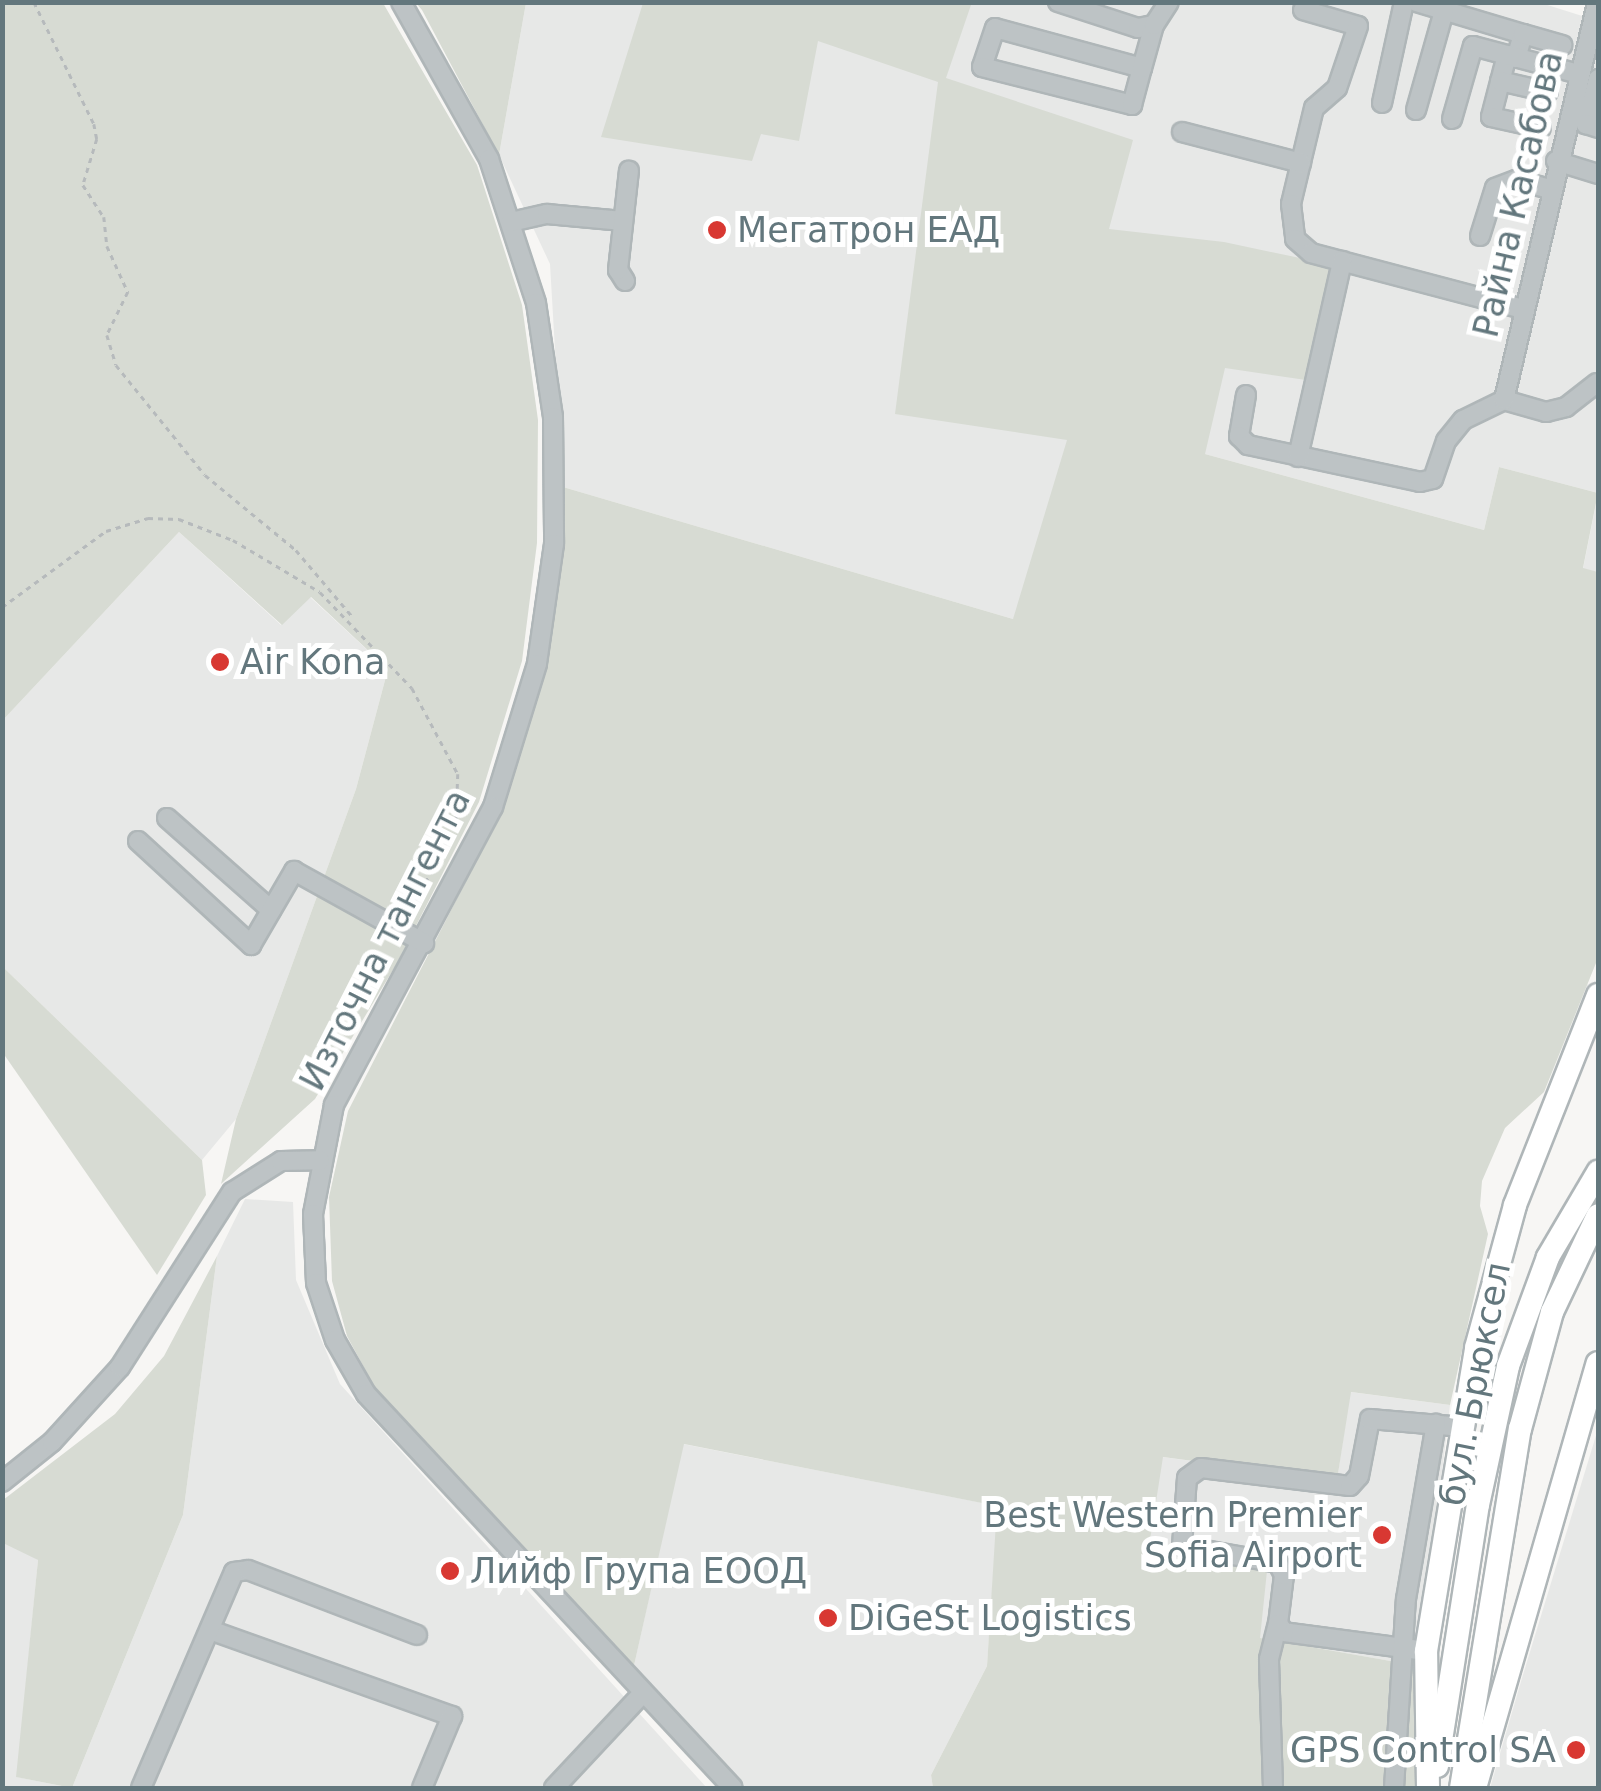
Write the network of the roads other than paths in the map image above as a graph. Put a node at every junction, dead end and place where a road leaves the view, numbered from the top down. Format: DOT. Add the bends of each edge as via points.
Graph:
graph roads {
  1 [pos="402,2"];
  2 [pos="1058,2"];
  3 [pos="1168,2"];
  4 [pos="1404,2"];
  5 [pos="1416,2"];
  6 [pos="1597,2"];
  7 [pos="1303,10"];
  8 [pos="1444,10"];
  9 [pos="1154,24"];
  10 [pos="1523,34"];
  11 [pos="1562,45"];
  12 [pos="1512,56"];
  13 [pos="1142,68"];
  14 [pos="1579,74"];
  15 [pos="1598,80"];
  16 [pos="1500,81"];
  17 [pos="1548,92"];
  18 [pos="1382,103"];
  19 [pos="1416,110"];
  20 [pos="1452,120"];
  21 [pos="1540,128"];
  22 [pos="1598,128"];
  23 [pos="1182,132"];
  24 [pos="1301,162"];
  25 [pos="1556,162"];
  26 [pos="629,171"];
  27 [pos="1598,174"];
  28 [pos="1550,189"];
  29 [pos="623,221"];
  30 [pos="511,222"];
  31 [pos="1480,236"];
  32 [pos="1342,261"];
  33 [pos="625,282"];
  34 [pos="1523,309"];
  35 [pos="1597,383"];
  36 [pos="1246,395"];
  37 [pos="1504,400"];
  38 [pos="1298,457"];
  39 [pos="167,818"];
  40 [pos="138,841"];
  41 [pos="271,910"];
  42 [pos="424,943"];
  43 [pos="1598,996"];
  44 [pos="320,1160"];
  45 [pos="1598,1172"];
  46 [pos="1598,1215"];
  47 [pos="1598,1363"];
  48 [pos="1436,1424"];
  49 [pos="1462,1427"];
  50 [pos="2,1482"];
  51 [pos="1278,1624"];
  52 [pos="210,1630"];
  53 [pos="417,1635"];
  54 [pos="1415,1650"];
  55 [pos="643,1693"];
  56 [pos="142,1788"];
  57 [pos="422,1788"];
  58 [pos="554,1788"];
  59 [pos="733,1788"];
  60 [pos="1273,1788"];
  61 [pos="1394,1788"];
  62 [pos="1431,1788"];
  63 [pos="1460,1788"];
  64 [pos="1476,1788"];
  1 -- 30 [label="street, Източна тангента" via="489,159"];
  2 -- 9 [label="street" via="1138,28"];
  3 -- 9 [label="street"];
  4 -- 18 [label="street"];
  5 -- 8 [label="street"];
  6 -- 14 [label="street, Райна Касабова"];
  7 -- 24 [label="street" via="1358,26 1337,88 1314,108"];
  8 -- 10 [label="street"];
  8 -- 19 [label="street"];
  9 -- 13 [label="street"];
  10 -- 11 [label="street"];
  10 -- 12 [label="street"];
  12 -- 14 [label="street"];
  12 -- 16 [label="street"];
  12 -- 20 [label="street" via="1473,46"];
  13 -- 13 [label="street" via="995,28 982,67 1132,105"];
  14 -- 25 [label="street, Райна Касабова"];
  15 -- 22 [label="street" via="1586,124"];
  16 -- 17 [label="street"];
  16 -- 21 [label="street" via="1489,123"];
  23 -- 24 [label="street"];
  24 -- 32 [label="street" via="1291,204 1295,239 1310,252"];
  25 -- 27 [label="street"];
  25 -- 28 [label="street, Райна Касабова"];
  26 -- 29 [label="street"];
  28 -- 31 [label="street" via="1516,180 1495,188"];
  28 -- 34 [label="street, Райна Касабова"];
  29 -- 30 [label="street" via="548,214"];
  29 -- 33 [label="street" via="618,270"];
  30 -- 42 [label="street, Източна тангента" via="536,303 553,417 554,544 537,664 493,807"];
  32 -- 34 [label="street"];
  32 -- 38 [label="street"];
  34 -- 37 [label="street, Райна Касабова"];
  35 -- 37 [label="street" via="1566,407 1546,412"];
  36 -- 38 [label="street" via="1239,436 1248,445"];
  37 -- 38 [label="street" via="1463,420 1446,441 1433,480"];
  39 -- 41 [label="street"];
  40 -- 41 [label="street" via="251,945"];
  41 -- 42 [label="street" via="294,871"];
  42 -- 44 [label="street, Източна тангента" via="334,1105"];
  43 -- 49 [label="main road, бул. Брюксел" via="1515,1206"];
  44 -- 50 [label="street" via="280,1162 232,1192 120,1366 52,1442"];
  44 -- 55 [label="street, Източна тангента" via="313,1214 316,1283 335,1340 366,1394"];
  45 -- 62 [label="main road, бул. Брюксел" via="1529,1305 1478,1504"];
  46 -- 63 [label="main road, бул. Брюксел" via="1552,1312 1504,1506"];
  47 -- 64 [label="main road"];
  48 -- 49 [label="street"];
  48 -- 51 [label="street" via="1370,1419 1359,1476 1350,1486 1201,1468 1189,1474 1182,1546 1278,1563 1284,1570"];
  48 -- 54 [label="street"];
  49 -- 54 [label="main road, бул. Брюксел"];
  51 -- 54 [label="street" via="1289,1633"];
  51 -- 60 [label="street" via="1269,1660"];
  52 -- 53 [label="street" via="240,1570"];
  52 -- 56 [label="street"];
  52 -- 57 [label="street" via="452,1716"];
  54 -- 61 [label="street"];
  54 -- 62 [label="main road, бул. Брюксел"];
  55 -- 58 [label="street"];
  55 -- 59 [label="street, Източна тангента"];
}
